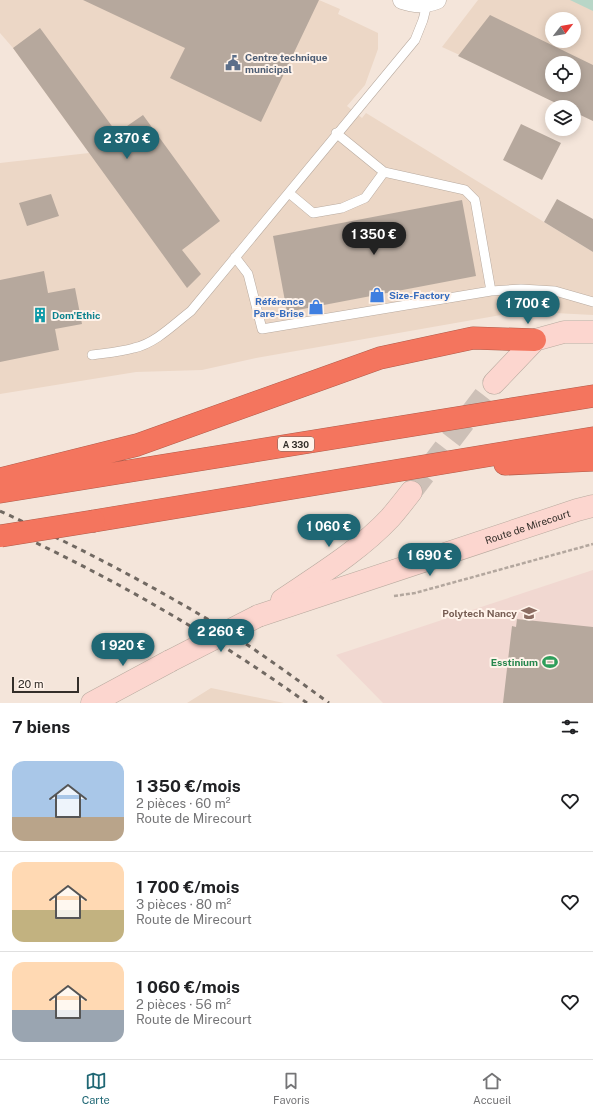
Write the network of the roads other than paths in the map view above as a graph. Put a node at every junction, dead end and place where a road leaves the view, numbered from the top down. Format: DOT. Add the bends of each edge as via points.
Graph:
graph roads {
  1 [pos="402,0"];
  2 [pos="432,2"];
  3 [pos="336,133"];
  4 [pos="384,172"];
  5 [pos="289,193"];
  6 [pos="235,257"];
  7 [pos="491,291"];
  8 [pos="593,302"];
  9 [pos="593,332"];
  10 [pos="535,340"];
  11 [pos="92,355"];
  12 [pos="494,383"];
  13 [pos="593,396"];
  14 [pos="593,438"];
  15 [pos="593,460"];
  16 [pos="394,470"];
  17 [pos="0,479"];
  18 [pos="0,492"];
  19 [pos="411,492"];
  20 [pos="593,506"];
  21 [pos="1,536"];
  22 [pos="258,616"];
  23 [pos="92,703"];
  1 -- 2 [label="street" via="412,3"];
  2 -- 3 [label="lane" via="414,40"];
  3 -- 4 [label="lane"];
  3 -- 5 [label="lane"];
  4 -- 5 [label="lane" via="365,198 342,208 313,213"];
  4 -- 7 [label="lane" via="465,190 475,200"];
  5 -- 6 [label="lane"];
  6 -- 7 [label="lane" via="248,274 262,330"];
  6 -- 11 [label="lane" via="191,310 163,333 136,348"];
  7 -- 8 [label="lane" via="555,290"];
  9 -- 10 [label="main road" via="564,332"];
  10 -- 12 [label="main road"];
  10 -- 17 [label="highway" via="473,338 380,358 138,445"];
  13 -- 18 [label="highway, A 330"];
  14 -- 16 [label="highway"];
  15 -- 16 [label="highway"];
  16 -- 21 [label="highway, bridge"];
  19 -- 22 [label="main road, Route de Mirecourt" via="390,518 359,546"];
  20 -- 22 [label="main road, Route de Mirecourt"];
  22 -- 23 [label="main road, Route de Mirecourt, bridge"];
}
